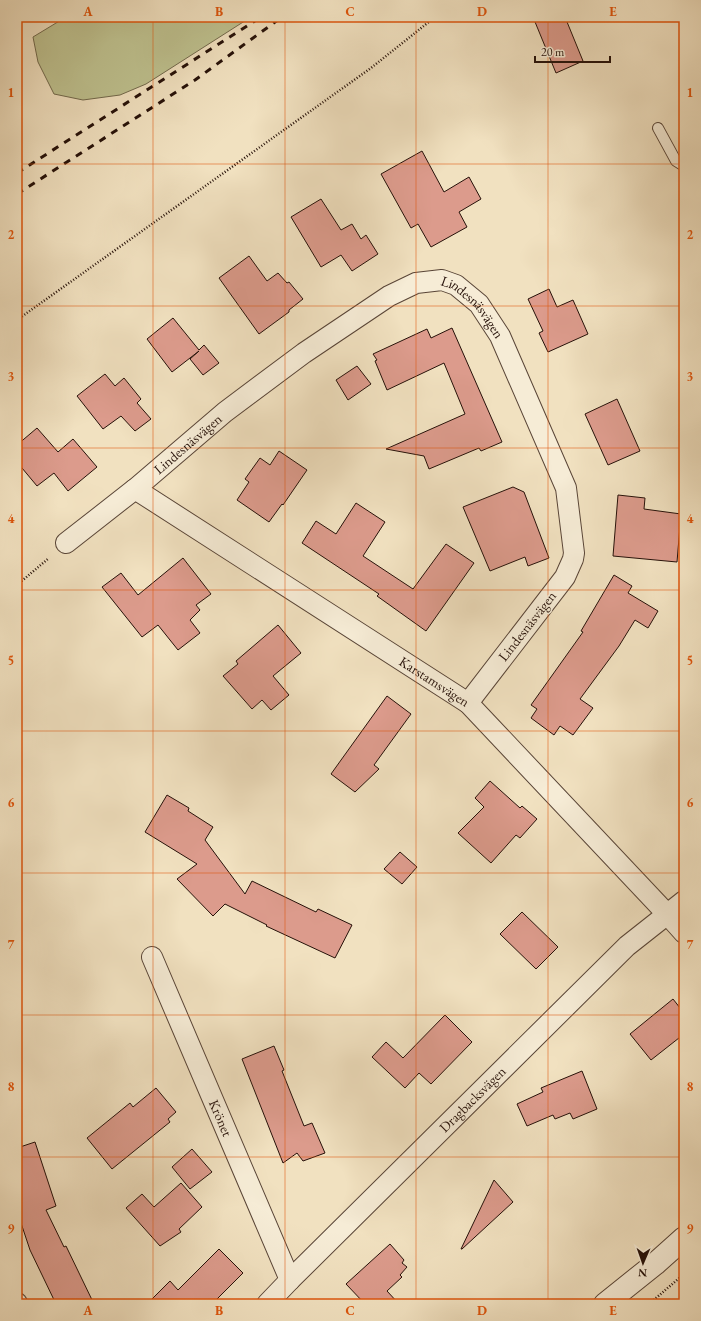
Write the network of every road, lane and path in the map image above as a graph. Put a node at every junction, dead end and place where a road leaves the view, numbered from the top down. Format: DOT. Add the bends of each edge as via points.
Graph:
graph roads {
  1 [pos="435,17"];
  2 [pos="658,128"];
  3 [pos="684,166"];
  4 [pos="17,320"];
  5 [pos="135,489"];
  6 [pos="66,543"];
  7 [pos="17,585"];
  8 [pos="468,703"];
  9 [pos="684,901"];
  10 [pos="668,914"];
  11 [pos="684,934"];
  12 [pos="152,956"];
  13 [pos="684,1238"];
  14 [pos="684,1274"];
  15 [pos="290,1280"];
  16 [pos="267,1304"];
  17 [pos="605,1304"];
  18 [pos="649,1304"];
  1 -- 4 [label="path" via="371,68"];
  2 -- 3 [label="lane" via="676,161"];
  5 -- 6 [label="street, Lindesnäsvägen"];
  5 -- 8 [label="street, Karstamsvägen"];
  5 -- 8 [label="street, Lindesnäsvägen" via="225,412 304,353 389,296 416,283 442,280 456,285 479,304 500,336 566,488 574,553 565,577"];
  6 -- 7 [label="path"];
  8 -- 10 [label="street, Karstamsvägen"];
  9 -- 10 [label="street, Dragbacksvägen"];
  10 -- 11 [label="street, Karstamsvägen"];
  10 -- 15 [label="street, Dragbacksvägen" via="627,946"];
  12 -- 15 [label="street, Krönet"];
  13 -- 17 [label="street"];
  14 -- 18 [label="path"];
  15 -- 16 [label="street, Dragbacksvägen"];
}
